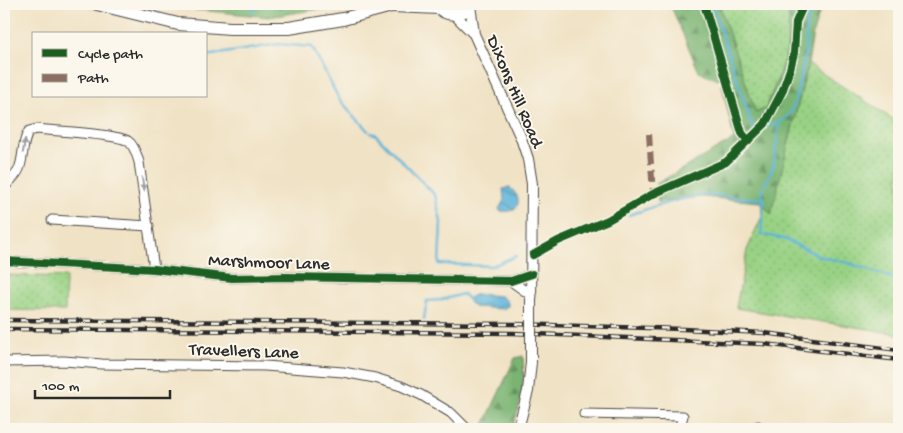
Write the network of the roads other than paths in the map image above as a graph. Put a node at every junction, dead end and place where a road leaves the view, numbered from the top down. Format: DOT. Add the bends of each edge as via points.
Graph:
graph roads {
  1 [pos="97,4"];
  2 [pos="396,5"];
  3 [pos="470,5"];
  4 [pos="438,6"];
  5 [pos="454,14"];
  6 [pos="474,34"];
  7 [pos="4,188"];
  8 [pos="52,220"];
  9 [pos="149,226"];
  10 [pos="4,261"];
  11 [pos="154,269"];
  12 [pos="532,274"];
  13 [pos="511,281"];
  14 [pos="531,300"];
  15 [pos="4,362"];
  16 [pos="584,414"];
  17 [pos="467,429"];
  18 [pos="518,429"];
  19 [pos="679,429"];
  1 -- 2 [label="main road" via="178,24 230,28 290,28"];
  2 -- 4 [label="main road"];
  3 -- 5 [label="main road"];
  3 -- 6 [label="street, Dixons Hill Road"];
  4 -- 5 [label="main road"];
  5 -- 6 [label="street, Dixons Hill Road"];
  6 -- 12 [label="street, Dixons Hill Road" via="528,158 532,184"];
  7 -- 9 [label="street, one-way" via="20,167 25,136 29,131 121,138 128,141 139,162"];
  8 -- 9 [label="street"];
  9 -- 11 [label="street"];
  10 -- 11 [label="street, Marshmoor Lane"];
  11 -- 13 [label="street, Marshmoor Lane" via="232,278"];
  12 -- 13 [label="street, Marshmoor Lane"];
  12 -- 14 [label="street, Dixons Hill Road"];
  13 -- 14 [label="street"];
  14 -- 18 [label="street, Dixons Hill Road, bridge" via="531,362 528,391"];
  15 -- 17 [label="street, Travellers Lane" via="264,366 343,372 375,378 421,395 451,413"];
  16 -- 19 [label="street" via="683,416"];
}
